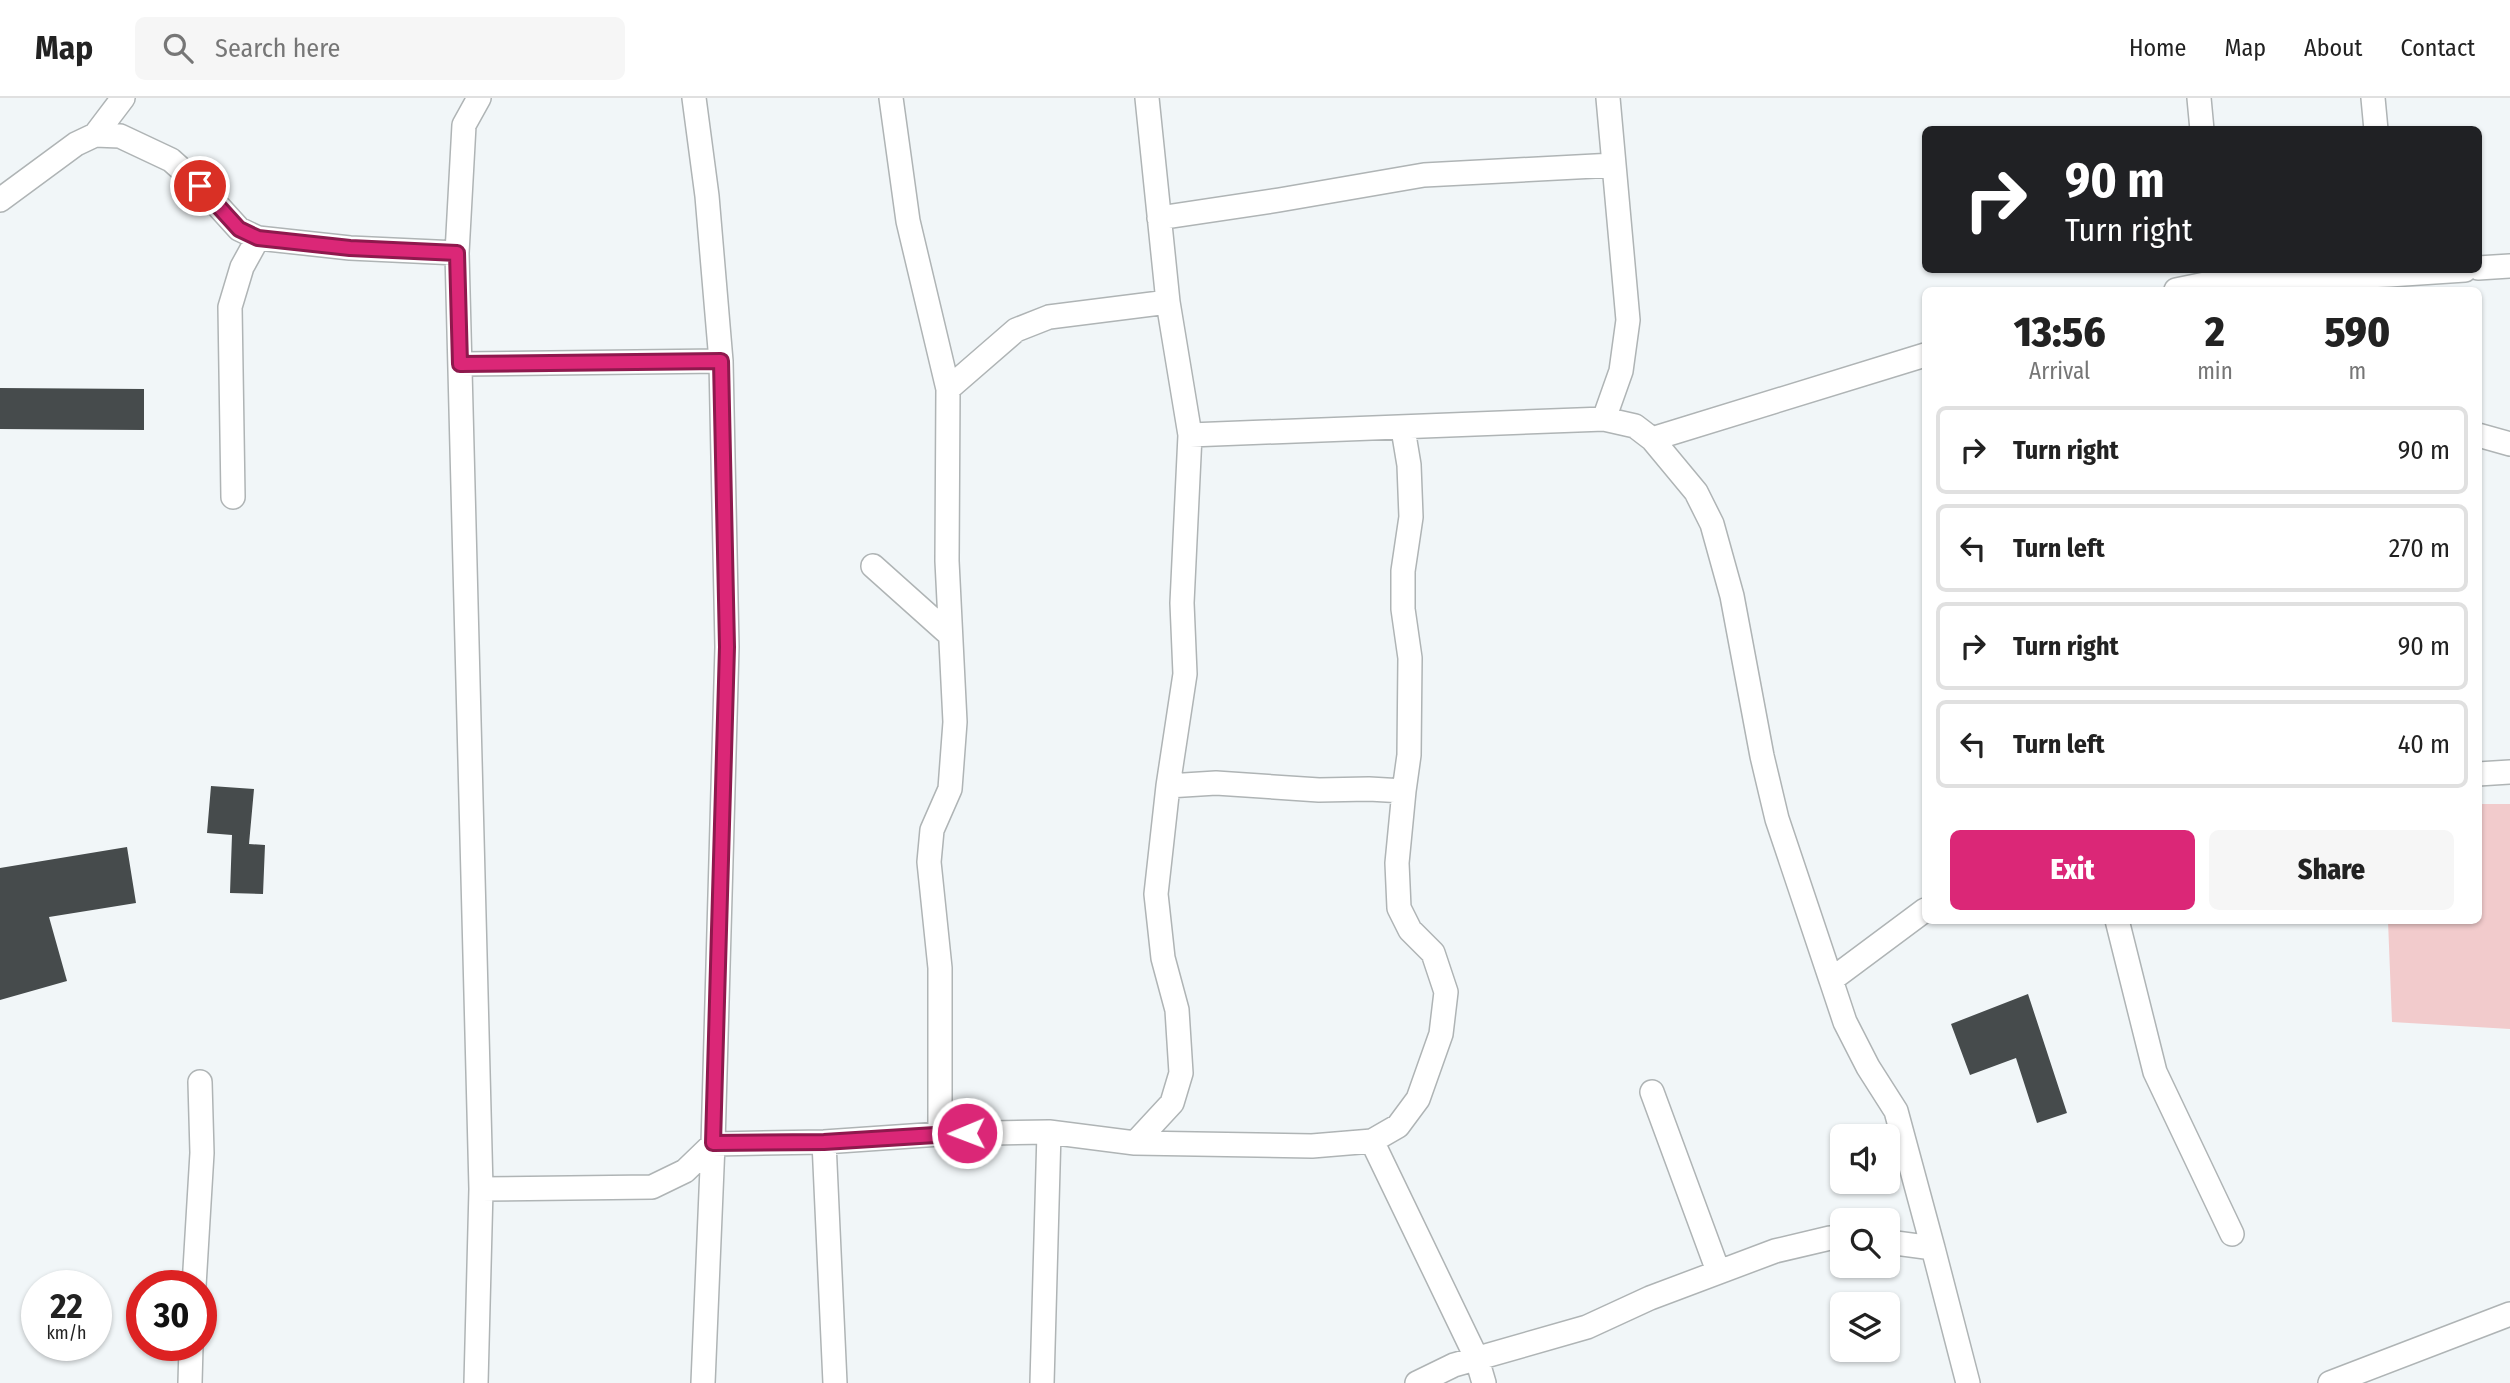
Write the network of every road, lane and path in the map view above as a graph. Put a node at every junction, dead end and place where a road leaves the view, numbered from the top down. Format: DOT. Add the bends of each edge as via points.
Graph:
graph roads {
  1 [pos="123,98"];
  2 [pos="479,98"];
  3 [pos="694,98"];
  4 [pos="891,98"];
  5 [pos="1147,98"];
  6 [pos="1608,98"];
  7 [pos="2199,98"];
  8 [pos="2373,98"];
  9 [pos="2202,126"];
  10 [pos="2376,126"];
  11 [pos="96,135"];
  12 [pos="1614,165"];
  13 [pos="0,200"];
  14 [pos="1159,218"];
  15 [pos="258,238"];
  16 [pos="457,253"];
  17 [pos="2510,266"];
  18 [pos="2482,268"];
  19 [pos="2369,273"];
  20 [pos="2214,281"];
  21 [pos="2189,287"];
  22 [pos="1168,302"];
  23 [pos="1922,356"];
  24 [pos="721,361"];
  25 [pos="460,364"];
  26 [pos="1621,371"];
  27 [pos="948,389"];
  28 [pos="1604,419"];
  29 [pos="1403,429"];
  30 [pos="1644,433"];
  31 [pos="1190,435"];
  32 [pos="2482,436"];
  33 [pos="2510,444"];
  34 [pos="233,497"];
  35 [pos="873,566"];
  36 [pos="949,634"];
  37 [pos="2510,772"];
  38 [pos="2482,775"];
  39 [pos="1168,786"];
  40 [pos="1404,791"];
  41 [pos="1922,912"];
  42 [pos="2118,924"];
  43 [pos="1831,980"];
  44 [pos="200,1082"];
  45 [pos="1652,1092"];
  46 [pos="1049,1132"];
  47 [pos="940,1133"];
  48 [pos="1373,1141"];
  49 [pos="824,1142"];
  50 [pos="713,1143"];
  51 [pos="1135,1143"];
  52 [pos="481,1189"];
  53 [pos="2232,1234"];
  54 [pos="1830,1238"];
  55 [pos="1900,1244"];
  56 [pos="1933,1248"];
  57 [pos="195,1270"];
  58 [pos="1718,1271"];
  59 [pos="2510,1314"];
  60 [pos="1477,1359"];
  61 [pos="191,1361"];
  62 [pos="190,1383"];
  63 [pos="475,1383"];
  64 [pos="702,1383"];
  65 [pos="835,1383"];
  66 [pos="1042,1383"];
  67 [pos="1417,1383"];
  68 [pos="1484,1383"];
  69 [pos="1968,1383"];
  70 [pos="2330,1383"];
  1 -- 11 [label="street"];
  2 -- 16 [label="street" via="464,125"];
  3 -- 24 [label="street" via="708,196"];
  4 -- 27 [label="street" via="908,221"];
  5 -- 14 [label="street"];
  6 -- 12 [label="street"];
  7 -- 9 [label="street"];
  8 -- 10 [label="street"];
  11 -- 13 [label="street" via="76,144"];
  11 -- 15 [label="street" via="120,136 171,160 239,229"];
  12 -- 14 [label="street" via="1424,175"];
  12 -- 26 [label="street" via="1628,320"];
  14 -- 22 [label="street"];
  15 -- 16 [label="street"];
  15 -- 34 [label="street" via="242,267 230,307"];
  16 -- 25 [label="street"];
  17 -- 18 [label="street"];
  19 -- 20 [label="street"];
  20 -- 21 [label="street"];
  22 -- 27 [label="street" via="1049,317 1016,330"];
  22 -- 31 [label="street"];
  23 -- 30 [label="street"];
  24 -- 25 [label="street"];
  24 -- 50 [label="street" via="727,647"];
  25 -- 52 [label="street"];
  26 -- 28 [label="street"];
  26 -- 30 [label="street"];
  27 -- 36 [label="street"];
  28 -- 29 [label="street"];
  28 -- 30 [label="street"];
  29 -- 31 [label="street"];
  29 -- 40 [label="street" via="1411,517 1403,571 1410,658"];
  30 -- 43 [label="street" via="1696,492 1712,524 1732,596 1777,819"];
  31 -- 39 [label="street" via="1182,603 1185,674"];
  32 -- 33 [label="street"];
  35 -- 36 [label="street"];
  36 -- 47 [label="street" via="955,722 950,789 932,830 929,862 940,968"];
  37 -- 38 [label="street"];
  39 -- 40 [label="street" via="1216,783"];
  39 -- 51 [label="street" via="1156,894 1163,958 1177,1010 1181,1073 1172,1103"];
  40 -- 48 [label="street" via="1397,863 1399,908 1410,930 1433,953 1446,992 1441,1034 1418,1098 1398,1126"];
  41 -- 43 [label="street"];
  42 -- 53 [label="street" via="2155,1072"];
  43 -- 56 [label="street" via="1845,1022 1896,1111"];
  44 -- 57 [label="street"];
  45 -- 58 [label="street"];
  46 -- 47 [label="street"];
  46 -- 51 [label="street"];
  46 -- 66 [label="street"];
  47 -- 49 [label="street"];
  48 -- 51 [label="street" via="1312,1146"];
  48 -- 60 [label="street"];
  49 -- 50 [label="street"];
  49 -- 65 [label="street"];
  50 -- 52 [label="street" via="685,1171 652,1187"];
  50 -- 64 [label="street"];
  52 -- 63 [label="street"];
  54 -- 58 [label="street"];
  55 -- 56 [label="street"];
  56 -- 69 [label="street"];
  58 -- 60 [label="street" via="1587,1327"];
  59 -- 70 [label="street"];
  60 -- 67 [label="street"];
  60 -- 68 [label="street"];
  61 -- 62 [label="street"];
}
